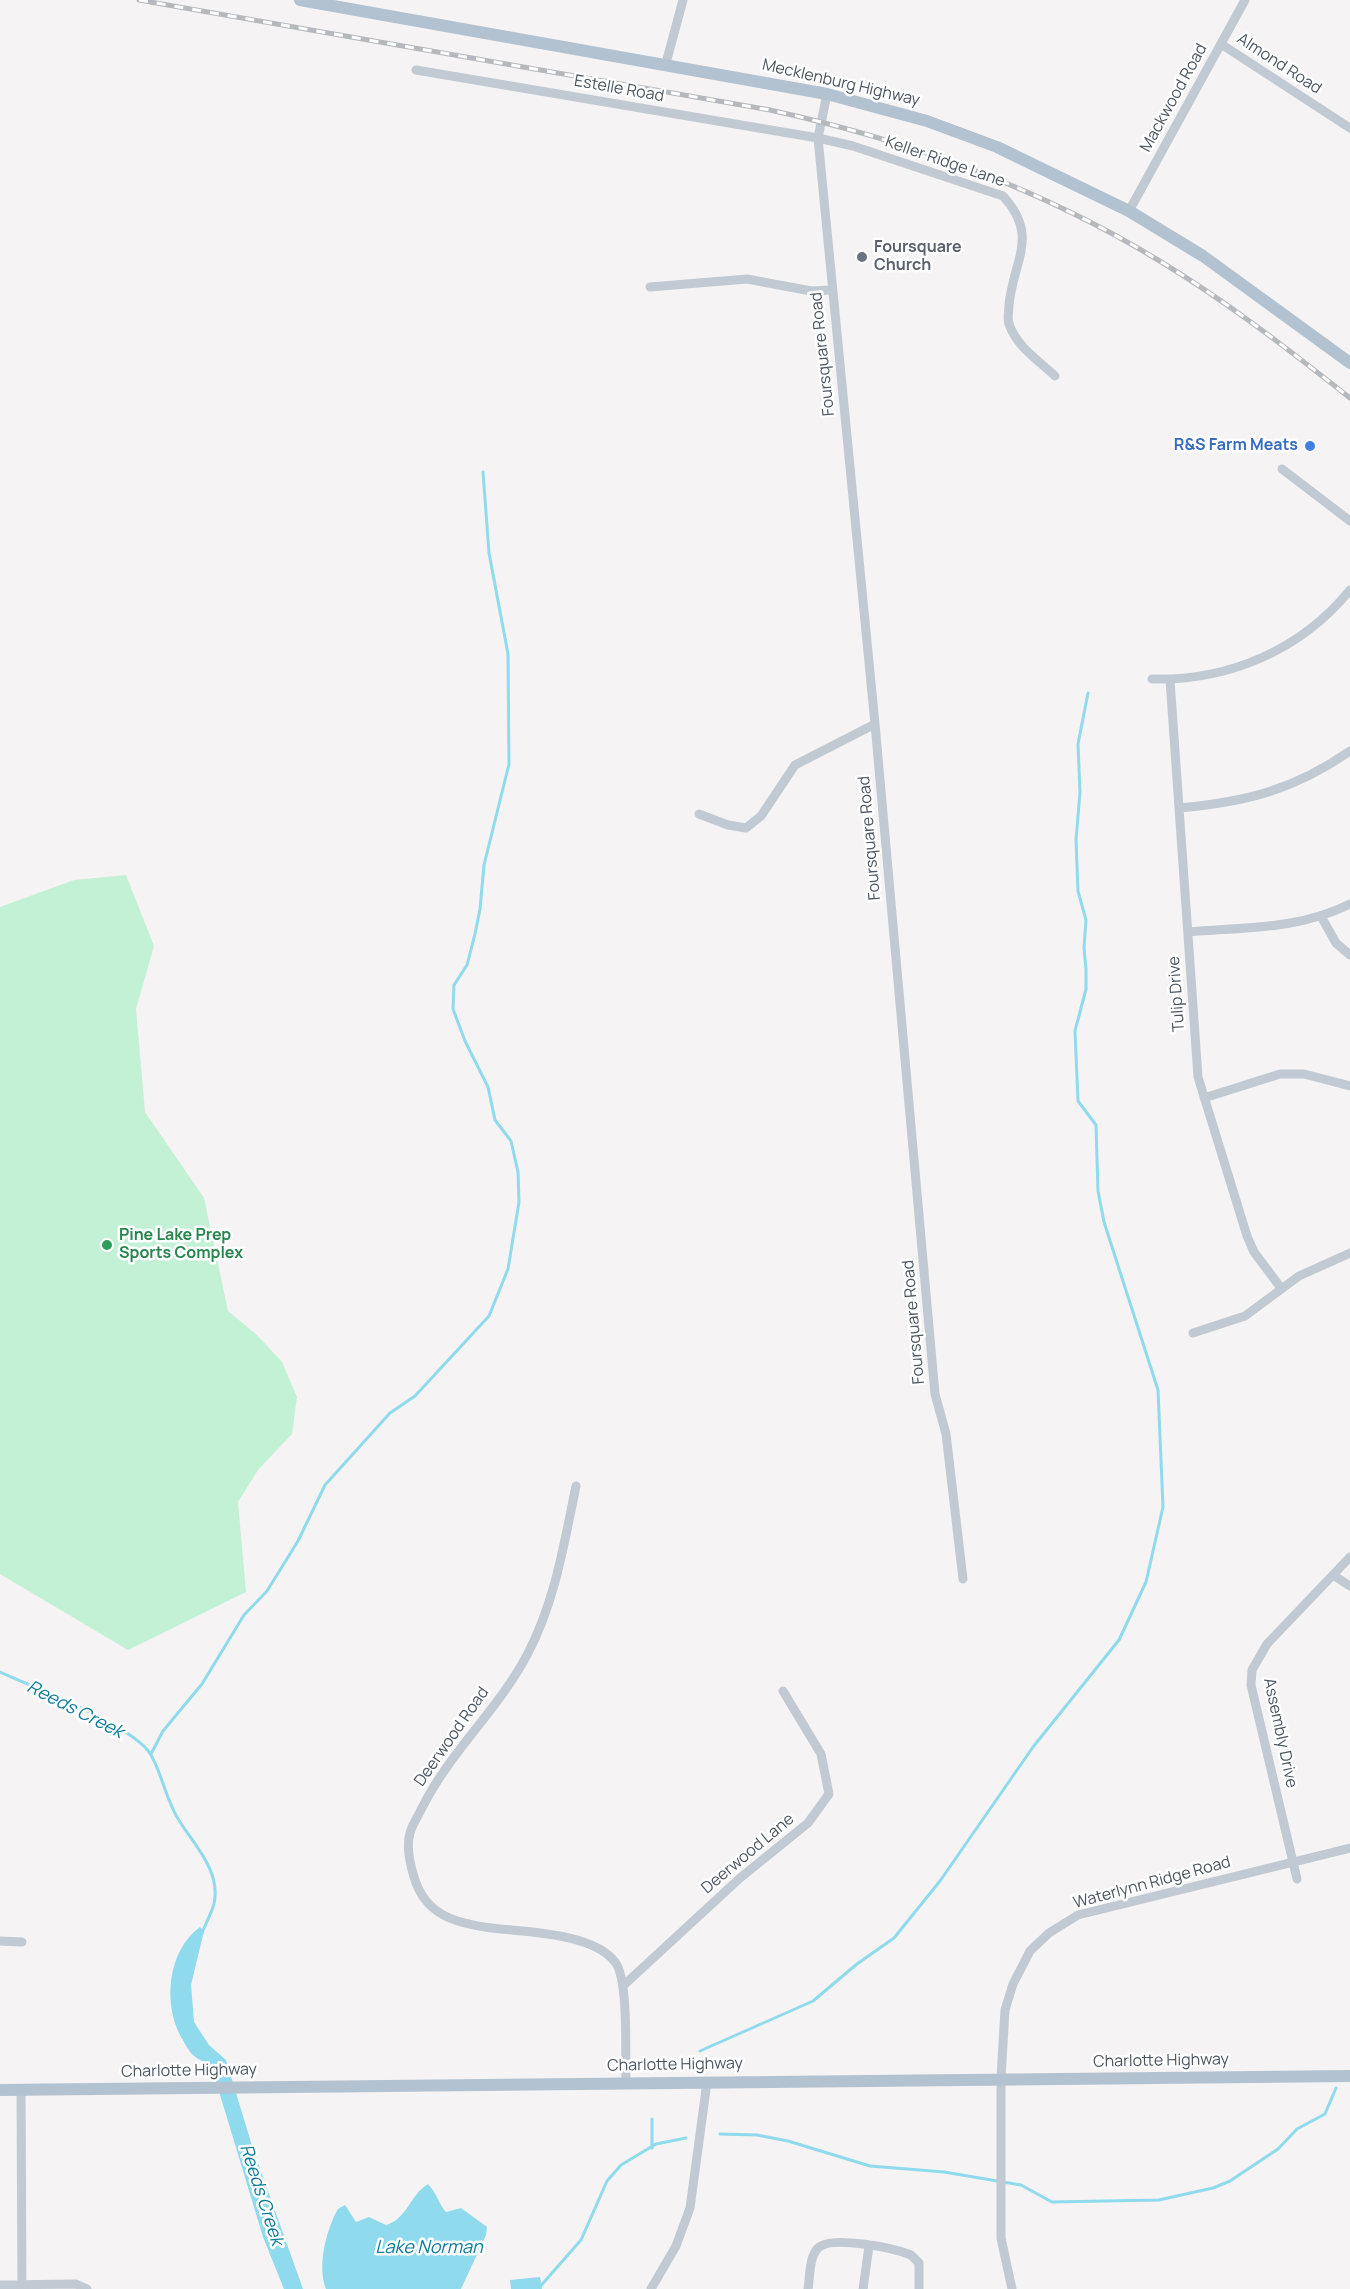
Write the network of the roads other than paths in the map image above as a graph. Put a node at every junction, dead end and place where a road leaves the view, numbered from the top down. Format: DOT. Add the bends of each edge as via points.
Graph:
graph roads {
  1 [pos="300,0"];
  2 [pos="683,0"];
  3 [pos="1245,0"];
  4 [pos="1221,44"];
  5 [pos="666,63"];
  6 [pos="416,70"];
  7 [pos="827,94"];
  8 [pos="1350,128"];
  9 [pos="818,138"];
  10 [pos="1129,211"];
  11 [pos="650,287"];
  12 [pos="832,290"];
  13 [pos="1350,363"];
  14 [pos="1055,376"];
  15 [pos="1282,469"];
  16 [pos="1350,520"];
  17 [pos="1350,590"];
  18 [pos="1152,679"];
  19 [pos="1170,680"];
  20 [pos="875,724"];
  21 [pos="1350,751"];
  22 [pos="1179,808"];
  23 [pos="699,814"];
  24 [pos="1350,904"];
  25 [pos="1322,918"];
  26 [pos="1188,932"];
  27 [pos="1350,955"];
  28 [pos="1350,1086"];
  29 [pos="1204,1098"];
  30 [pos="1350,1253"];
  31 [pos="1281,1288"];
  32 [pos="1193,1334"];
  33 [pos="576,1486"];
  34 [pos="1350,1557"];
  35 [pos="1333,1575"];
  36 [pos="963,1579"];
  37 [pos="1350,1586"];
  38 [pos="783,1691"];
  39 [pos="1350,1848"];
  40 [pos="1293,1862"];
  41 [pos="1297,1879"];
  42 [pos="0,1941"];
  43 [pos="22,1942"];
  44 [pos="624,1985"];
  45 [pos="1350,2076"];
  46 [pos="1001,2078"];
  47 [pos="626,2082"];
  48 [pos="707,2082"];
  49 [pos="0,2090"];
  50 [pos="21,2090"];
  51 [pos="869,2246"];
  52 [pos="0,2284"];
  53 [pos="22,2286"];
  54 [pos="87,2289"];
  55 [pos="651,2289"];
  56 [pos="808,2289"];
  57 [pos="863,2289"];
  58 [pos="920,2289"];
  59 [pos="1012,2289"];
  1 -- 5 [label="main road, Mecklenburg Highway"];
  2 -- 5 [label="street"];
  3 -- 4 [label="street, Mackwood Road"];
  4 -- 8 [label="street, Almond Road"];
  4 -- 10 [label="street, Mackwood Road"];
  5 -- 7 [label="main road, Mecklenburg Highway"];
  6 -- 9 [label="street, Estelle Road"];
  7 -- 9 [label="street, Foursquare Road"];
  7 -- 10 [label="main road, Mecklenburg Highway" via="927,121 997,147"];
  9 -- 12 [label="street, Foursquare Road"];
  9 -- 14 [label="street, Keller Ridge Lane" via="1003,196 1018,216 1023,241 1008,321 1019,343"];
  10 -- 13 [label="main road, Mecklenburg Highway" via="1203,256"];
  11 -- 12 [label="street" via="747,279 811,291"];
  12 -- 20 [label="street, Foursquare Road"];
  15 -- 16 [label="street"];
  17 -- 19 [label="street" via="1336,607 1265,658 1219,674"];
  18 -- 19 [label="street"];
  19 -- 22 [label="street, Tulip Drive"];
  20 -- 23 [label="street" via="795,765 761,816 746,828"];
  20 -- 36 [label="street, Foursquare Road" via="935,1394 946,1434"];
  21 -- 22 [label="street" via="1321,772 1288,788 1222,804"];
  22 -- 26 [label="street, Tulip Drive"];
  24 -- 25 [label="street"];
  25 -- 26 [label="street" via="1295,924"];
  25 -- 27 [label="street" via="1336,943"];
  26 -- 29 [label="street, Tulip Drive" via="1198,1077"];
  28 -- 29 [label="street" via="1304,1074 1280,1074"];
  29 -- 31 [label="street, Tulip Drive" via="1247,1236"];
  30 -- 31 [label="street"];
  31 -- 32 [label="street" via="1245,1316"];
  33 -- 44 [label="street, Deerwood Road" via="556,1587 526,1656 435,1781 410,1833 409,1862 419,1893 441,1915 465,1924 588,1943 616,1962"];
  34 -- 35 [label="street, Assembly Drive"];
  35 -- 37 [label="street"];
  35 -- 40 [label="street, Assembly Drive" via="1268,1644 1252,1670 1251,1685"];
  38 -- 44 [label="street, Deerwood Lane" via="821,1754 829,1794 807,1823 740,1878"];
  39 -- 40 [label="street, Waterlynn Ridge Road"];
  40 -- 41 [label="street, Assembly Drive"];
  40 -- 46 [label="street, Waterlynn Ridge Road" via="1078,1915 1049,1933 1030,1951 1013,1984 1005,2010"];
  42 -- 43 [label="street"];
  44 -- 47 [label="street, Deerwood Road"];
  45 -- 46 [label="main road, Charlotte Highway"];
  46 -- 48 [label="main road, Charlotte Highway"];
  46 -- 59 [label="street, Waterlynn Ridge Road" via="1001,2238"];
  47 -- 48 [label="main road, Charlotte Highway"];
  47 -- 50 [label="main road, Charlotte Highway"];
  48 -- 55 [label="street" via="690,2208 676,2246"];
  49 -- 50 [label="main road, Charlotte Highway"];
  50 -- 53 [label="street"];
  51 -- 56 [label="street" via="838,2242 817,2248"];
  51 -- 57 [label="street"];
  51 -- 58 [label="street" via="911,2254 919,2263"];
  52 -- 53 [label="street"];
  53 -- 54 [label="street" via="76,2284"];
}
